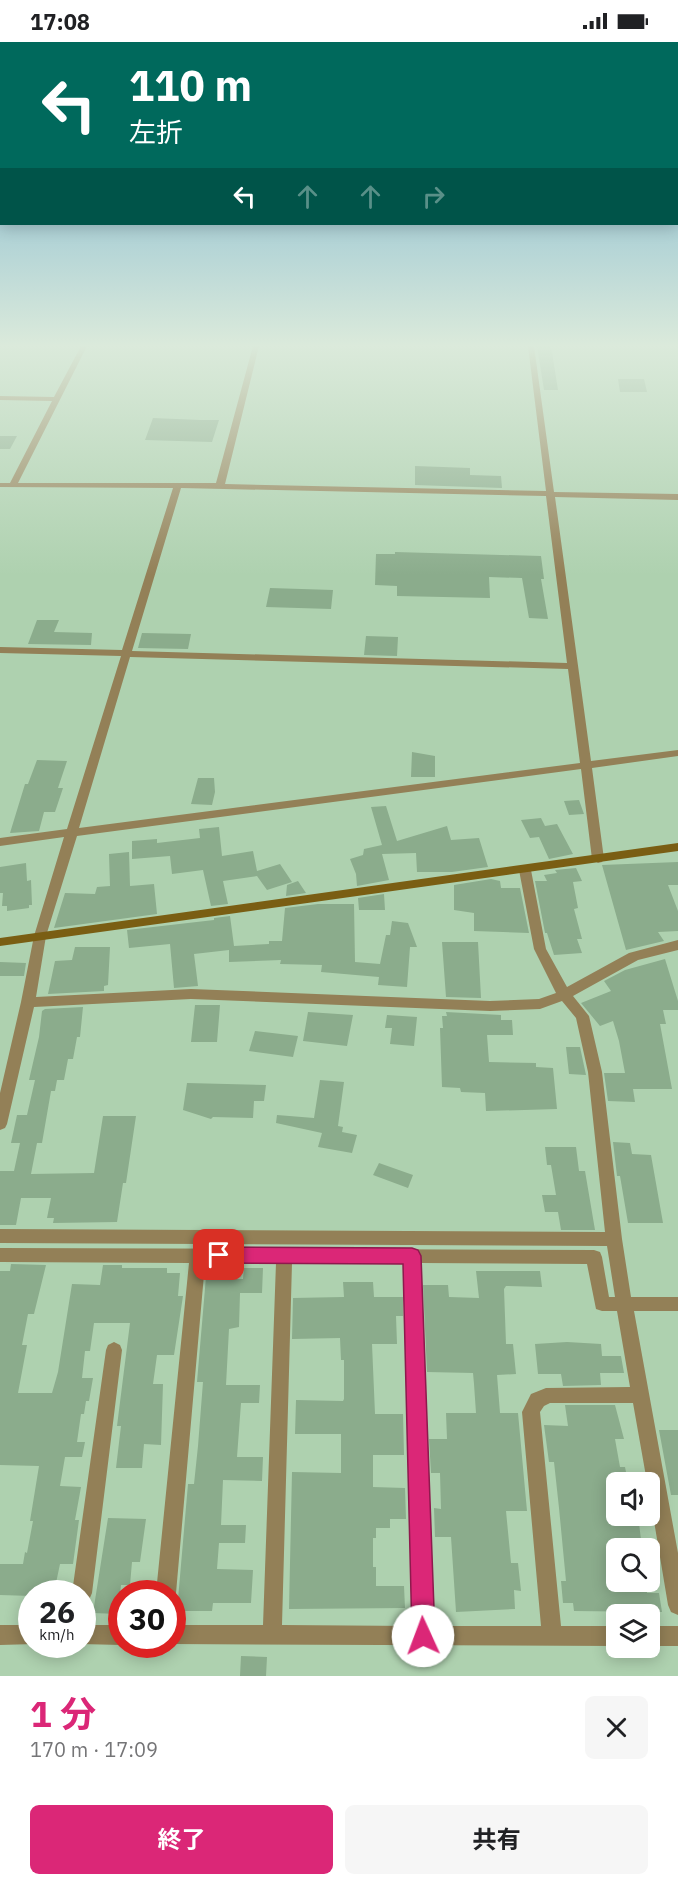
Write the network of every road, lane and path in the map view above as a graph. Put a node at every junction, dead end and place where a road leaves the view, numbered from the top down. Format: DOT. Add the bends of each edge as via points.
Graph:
graph roads {
  1 [pos="46,422"];
  2 [pos="236,422"];
  3 [pos="541,422"];
  4 [pos="0,485"];
  5 [pos="13,485"];
  6 [pos="178,485"];
  7 [pos="220,486"];
  8 [pos="550,494"];
  9 [pos="678,497"];
  10 [pos="0,650"];
  11 [pos="128,654"];
  12 [pos="572,666"];
  13 [pos="678,753"];
  14 [pos="587,766"];
  15 [pos="70,833"];
  16 [pos="0,843"];
  17 [pos="678,847"];
  18 [pos="598,859"];
  19 [pos="525,870"];
  20 [pos="40,936"];
  21 [pos="0,942"];
  22 [pos="678,945"];
  23 [pos="564,995"];
  24 [pos="28,1002"];
  25 [pos="0,1124"];
  26 [pos="0,1236"];
  27 [pos="614,1239"];
  28 [pos="0,1255"];
  29 [pos="198,1255"];
  30 [pos="284,1255"];
  31 [pos="412,1256"];
  32 [pos="624,1304"];
  33 [pos="678,1304"];
  34 [pos="114,1350"];
  35 [pos="640,1395"];
  36 [pos="84,1580"];
  37 [pos="167,1580"];
  38 [pos="678,1605"];
  39 [pos="0,1635"];
  40 [pos="18,1635"];
  41 [pos="186,1635"];
  42 [pos="272,1635"];
  43 [pos="423,1636"];
  44 [pos="552,1636"];
  45 [pos="606,1636"];
  46 [pos="660,1636"];
  47 [pos="678,1636"];
  1 -- 5 [label="street"];
  2 -- 7 [label="street"];
  3 -- 8 [label="street"];
  4 -- 5 [label="street"];
  5 -- 6 [label="street"];
  6 -- 7 [label="street"];
  6 -- 11 [label="street"];
  7 -- 8 [label="street"];
  8 -- 9 [label="street"];
  8 -- 12 [label="street"];
  10 -- 11 [label="street"];
  11 -- 12 [label="street"];
  11 -- 15 [label="street"];
  12 -- 14 [label="street"];
  13 -- 14 [label="street"];
  14 -- 15 [label="street"];
  14 -- 18 [label="street"];
  15 -- 16 [label="street"];
  15 -- 20 [label="street"];
  17 -- 18 [label="street"];
  18 -- 19 [label="street"];
  19 -- 20 [label="street"];
  19 -- 23 [label="street" via="540,949"];
  20 -- 21 [label="street"];
  20 -- 24 [label="street"];
  22 -- 23 [label="street" via="626,959"];
  23 -- 24 [label="street" via="540,1004 490,1006 191,994"];
  23 -- 27 [label="street" via="582,1016 595,1072"];
  24 -- 25 [label="street"];
  26 -- 27 [label="street"];
  27 -- 32 [label="street"];
  28 -- 29 [label="street"];
  29 -- 30 [label="street"];
  29 -- 37 [label="street"];
  30 -- 31 [label="street"];
  30 -- 42 [label="street"];
  31 -- 32 [label="street" via="594,1257 602,1304"];
  31 -- 43 [label="street"];
  32 -- 33 [label="street"];
  32 -- 35 [label="street"];
  34 -- 36 [label="street"];
  35 -- 38 [label="street"];
  35 -- 44 [label="street" via="550,1395 534,1403 531,1412"];
  39 -- 40 [label="street"];
  41 -- 42 [label="street"];
  42 -- 43 [label="street"];
  43 -- 44 [label="street"];
  44 -- 45 [label="street"];
  46 -- 47 [label="street"];
}
